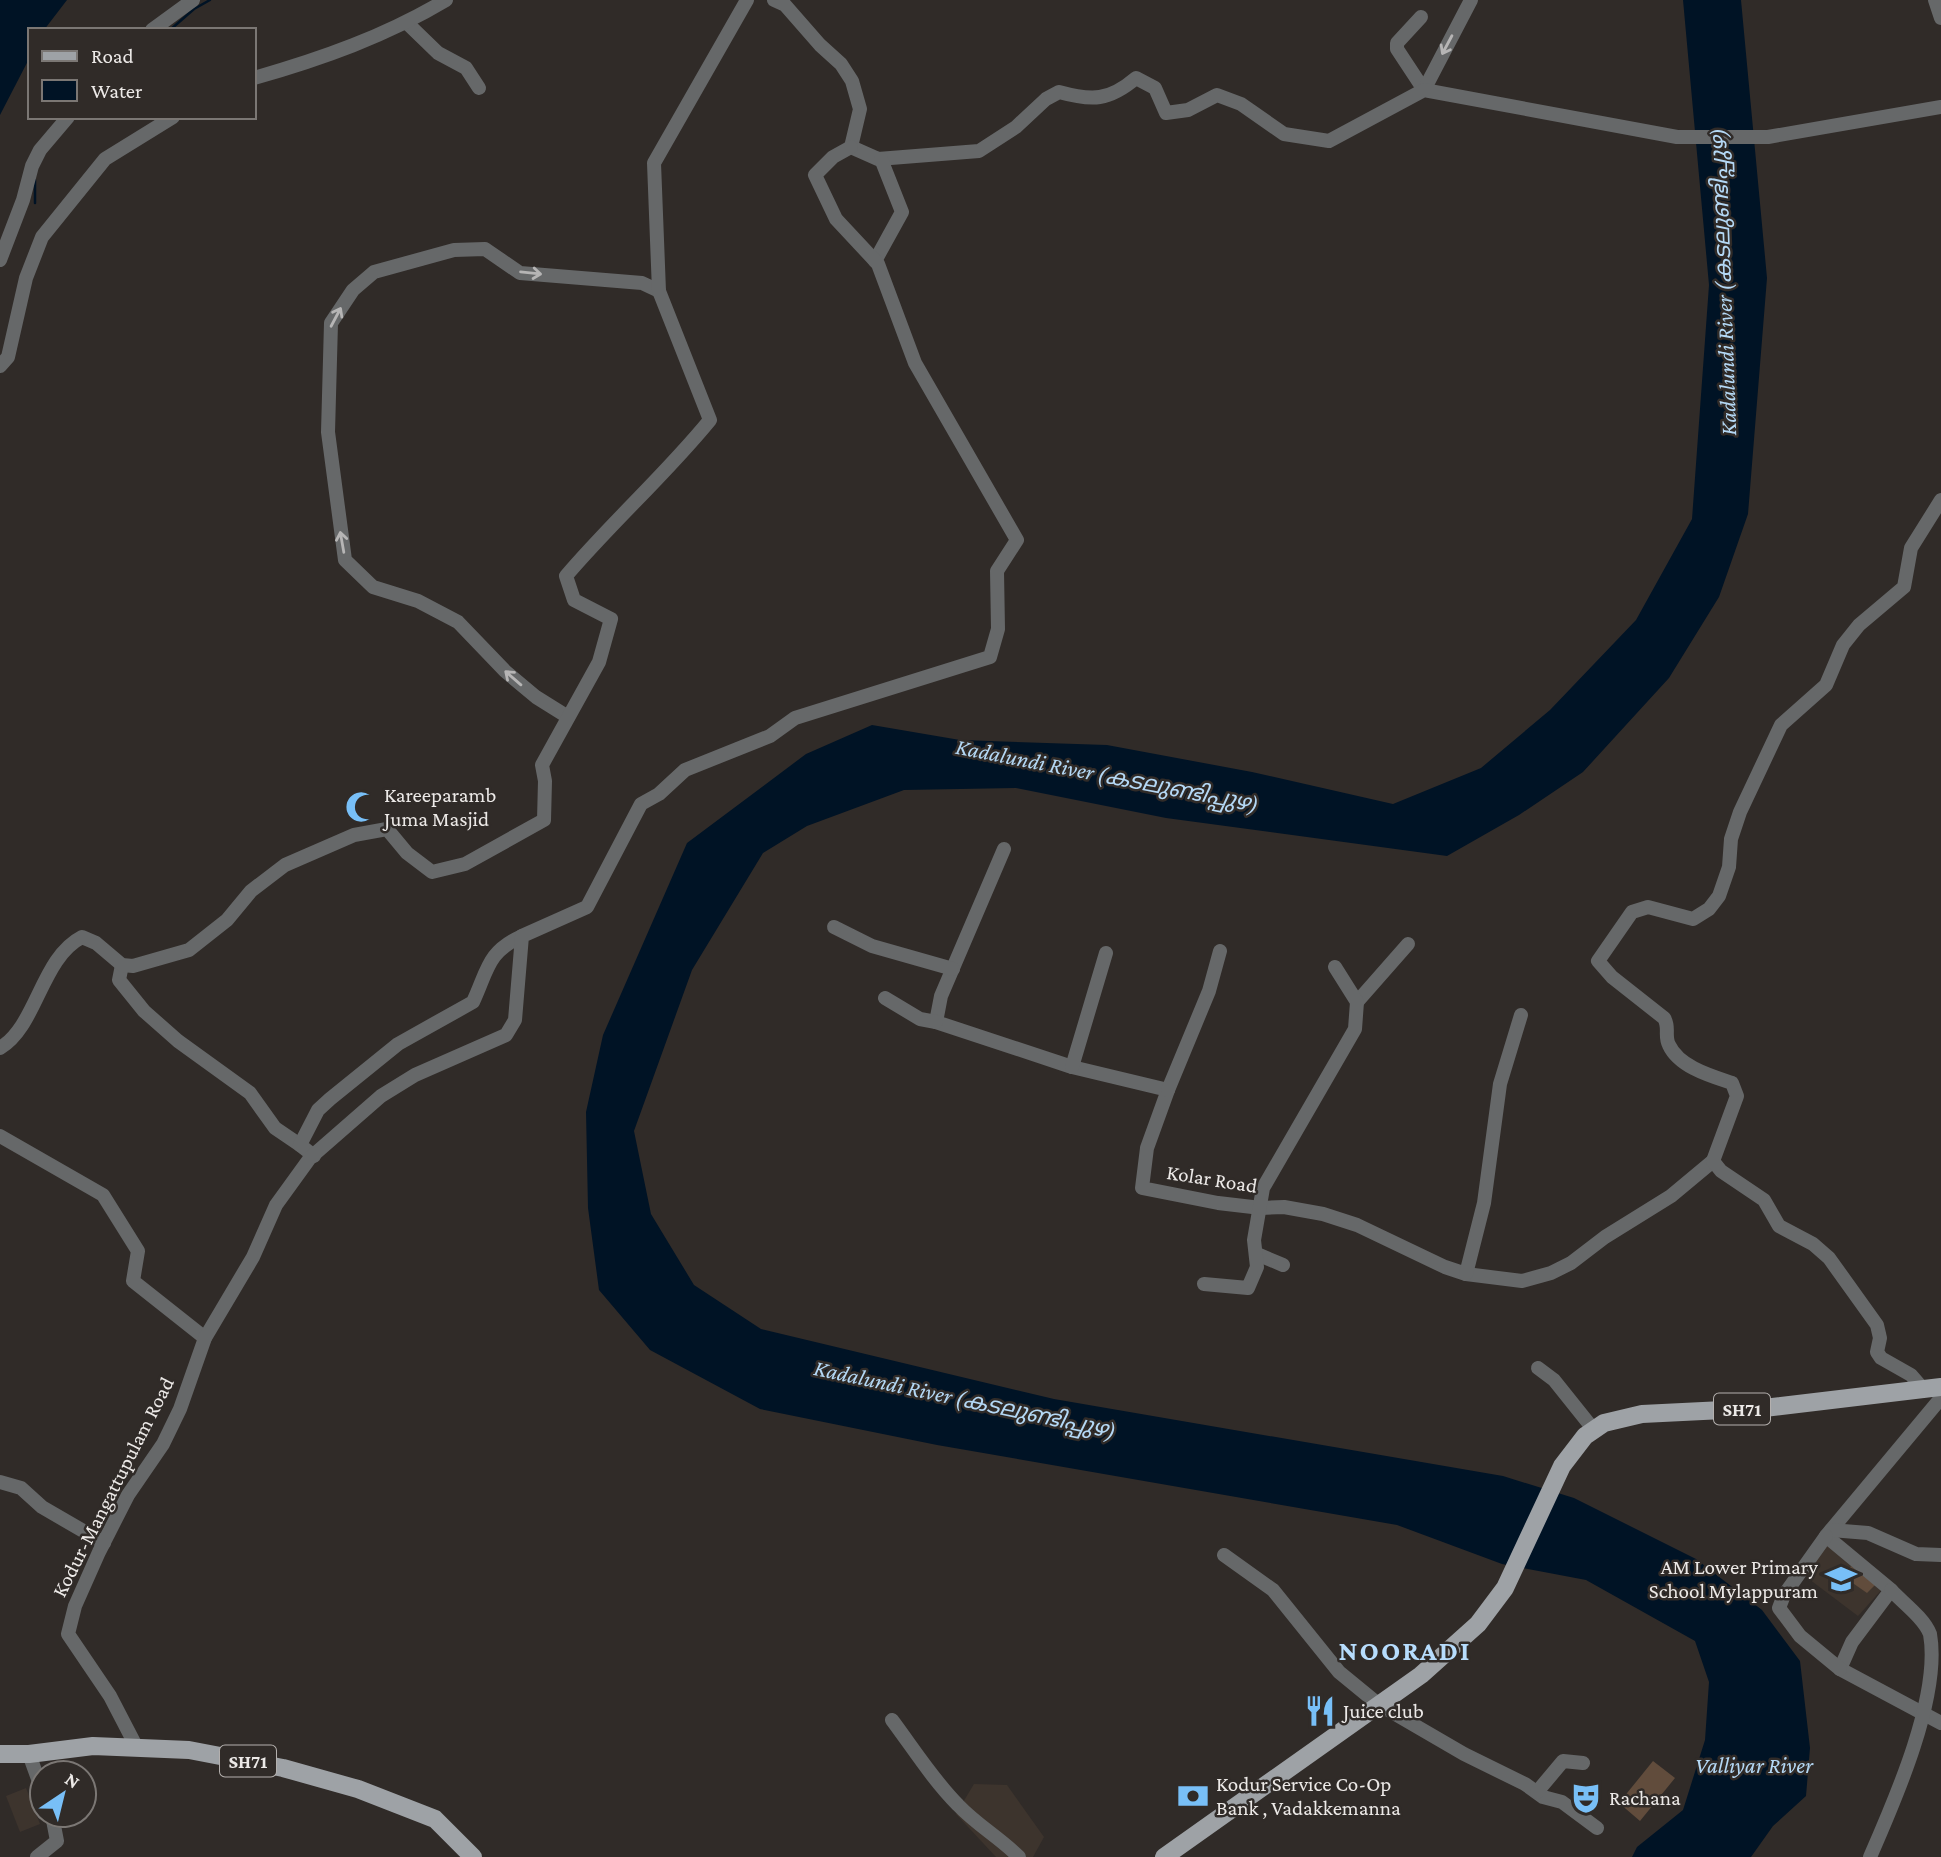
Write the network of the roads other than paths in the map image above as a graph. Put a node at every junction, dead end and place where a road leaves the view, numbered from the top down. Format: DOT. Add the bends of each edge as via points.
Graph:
graph roads {
  1 [pos="193,0"];
  2 [pos="446,0"];
  3 [pos="747,0"];
  4 [pos="774,0"];
  5 [pos="1471,0"];
  6 [pos="1935,0"];
  7 [pos="1421,17"];
  8 [pos="1941,18"];
  9 [pos="407,23"];
  10 [pos="155,28"];
  11 [pos="256,77"];
  12 [pos="479,88"];
  13 [pos="1424,90"];
  14 [pos="1941,107"];
  15 [pos="66,119"];
  16 [pos="170,119"];
  17 [pos="851,147"];
  18 [pos="881,159"];
  19 [pos="0,260"];
  20 [pos="875,261"];
  21 [pos="659,291"];
  22 [pos="0,366"];
  23 [pos="1941,500"];
  24 [pos="568,717"];
  25 [pos="363,823"];
  26 [pos="387,829"];
  27 [pos="1004,849"];
  28 [pos="834,927"];
  29 [pos="522,936"];
  30 [pos="1408,944"];
  31 [pos="1220,951"];
  32 [pos="1106,953"];
  33 [pos="122,965"];
  34 [pos="1335,967"];
  35 [pos="953,969"];
  36 [pos="885,998"];
  37 [pos="1357,1002"];
  38 [pos="1521,1015"];
  39 [pos="936,1022"];
  40 [pos="0,1048"];
  41 [pos="1072,1067"];
  42 [pos="1168,1090"];
  43 [pos="0,1136"];
  44 [pos="300,1145"];
  45 [pos="314,1156"];
  46 [pos="1713,1161"];
  47 [pos="1261,1208"];
  48 [pos="1257,1254"];
  49 [pos="1283,1265"];
  50 [pos="1466,1274"];
  51 [pos="1204,1284"];
  52 [pos="205,1338"];
  53 [pos="1538,1368"];
  54 [pos="1933,1388"];
  55 [pos="1941,1398"];
  56 [pos="1594,1430"];
  57 [pos="0,1482"];
  58 [pos="1829,1533"];
  59 [pos="104,1543"];
  60 [pos="1224,1555"];
  61 [pos="1941,1555"];
  62 [pos="1891,1590"];
  63 [pos="1840,1669"];
  64 [pos="1378,1704"];
  65 [pos="1926,1717"];
  66 [pos="892,1720"];
  67 [pos="1941,1723"];
  68 [pos="137,1748"];
  69 [pos="0,1754"];
  70 [pos="29,1754"];
  71 [pos="31,1759"];
  72 [pos="1583,1763"];
  73 [pos="1537,1792"];
  74 [pos="1597,1828"];
  75 [pos="55,1829"];
  76 [pos="37,1857"];
  77 [pos="473,1857"];
  78 [pos="1019,1857"];
  79 [pos="1164,1857"];
  80 [pos="1870,1857"];
  1 -- 10 [label="street"];
  2 -- 9 [label="street"];
  3 -- 21 [label="street" via="654,163"];
  4 -- 17 [label="street" via="785,5 852,81 860,109"];
  5 -- 13 [label="street, one-way"];
  6 -- 8 [label="street"];
  7 -- 13 [label="street" via="1397,43 1397,49"];
  9 -- 11 [label="street" via="315,60"];
  9 -- 12 [label="street" via="438,53 466,68"];
  13 -- 14 [label="street" via="1690,137 1762,137"];
  13 -- 18 [label="street" via="1329,141 1284,134 1241,104 1217,94 1188,110 1166,113 1155,88 1136,78 1121,90 1089,100 1059,92 979,151"];
  15 -- 19 [label="street" via="32,166"];
  16 -- 22 [label="street" via="105,159 42,237 26,278 8,356"];
  17 -- 18 [label="street"];
  17 -- 20 [label="street" via="832,157 815,175 836,219"];
  18 -- 20 [label="street" via="902,212"];
  20 -- 29 [label="street" via="915,363 1017,540 997,571 998,629 990,657 795,718 770,736 685,771 641,804 587,907"];
  21 -- 24 [label="street" via="710,420 667,472 611,524 566,576 574,600 611,619 599,662"];
  24 -- 21 [label="street, one-way" via="505,671 458,622 418,601 373,587 345,560 328,432 331,323 353,290 374,272 454,250 485,248 520,272 642,284"];
  23 -- 46 [label="street" via="1911,548 1904,587 1859,625 1843,645 1826,685 1781,725 1740,812 1719,896 1693,919 1648,907 1632,912 1598,961 1664,1018 1673,1052 1700,1072 1735,1088 1737,1096"];
  24 -- 26 [label="street" via="542,765 544,820 465,864 432,872 407,853"];
  25 -- 26 [label="street"];
  26 -- 33 [label="street" via="354,835 285,865 189,950"];
  27 -- 35 [label="street"];
  28 -- 35 [label="street" via="872,946"];
  29 -- 44 [label="street" via="504,944 487,963 473,1002 398,1044 330,1098 318,1110"];
  29 -- 45 [label="street, Kodur-Mangattupulam Road" via="515,1020 506,1035 381,1096"];
  30 -- 37 [label="street"];
  31 -- 42 [label="street" via="1209,991"];
  32 -- 41 [label="street"];
  33 -- 40 [label="street" via="90,939 77,940 52,969 14,1036"];
  33 -- 44 [label="street" via="119,980 144,1011 250,1093 275,1128"];
  34 -- 37 [label="street"];
  35 -- 39 [label="street"];
  36 -- 39 [label="street" via="920,1019"];
  37 -- 47 [label="street" via="1354,1029 1263,1188"];
  38 -- 50 [label="street" via="1500,1084 1484,1203"];
  39 -- 41 [label="street"];
  41 -- 42 [label="street"];
  42 -- 47 [label="street, Kolar Road" via="1147,1148 1142,1188"];
  43 -- 52 [label="street" via="103,1195 138,1251 133,1281"];
  44 -- 45 [label="street"];
  45 -- 52 [label="street, Kodur-Mangattupulam Road" via="276,1205 253,1257"];
  46 -- 50 [label="street, Kolar Road" via="1671,1196 1551,1273 1522,1281"];
  46 -- 54 [label="street" via="1765,1200 1779,1226 1829,1258 1877,1325 1881,1358"];
  47 -- 48 [label="street" via="1254,1240"];
  47 -- 50 [label="street, Kolar Road" via="1323,1214"];
  48 -- 49 [label="street"];
  48 -- 51 [label="street" via="1248,1289"];
  52 -- 59 [label="street, Kodur-Mangattupulam Road" via="163,1444 128,1495"];
  53 -- 56 [label="street" via="1554,1380"];
  54 -- 56 [label="main road, SH71" via="1764,1408 1642,1414"];
  55 -- 58 [label="street"];
  56 -- 64 [label="main road, SH71" via="1562,1466 1505,1588 1478,1623 1421,1675"];
  57 -- 59 [label="street" via="21,1488 43,1507"];
  58 -- 61 [label="street" via="1868,1533 1916,1554"];
  58 -- 62 [label="street"];
  58 -- 63 [label="street" via="1779,1608 1800,1636"];
  59 -- 68 [label="street, Kodur-Mangattupulam Road" via="75,1606 68,1634 110,1696"];
  60 -- 64 [label="street" via="1273,1590 1339,1672"];
  62 -- 63 [label="street" via="1852,1642"];
  62 -- 65 [label="street" via="1929,1630 1935,1656"];
  63 -- 65 [label="street"];
  64 -- 73 [label="street"];
  64 -- 79 [label="main road, SH71"];
  65 -- 67 [label="street"];
  65 -- 80 [label="street" via="1917,1749"];
  66 -- 78 [label="street" via="956,1803"];
  68 -- 70 [label="main road, SH71" via="93,1746"];
  68 -- 77 [label="main road, SH71" via="189,1751 283,1768 358,1789 435,1819"];
  69 -- 70 [label="main road, SH71"];
  70 -- 71 [label="street"];
  72 -- 73 [label="street" via="1563,1761"];
  73 -- 74 [label="street" via="1580,1812"];
  75 -- 76 [label="street" via="57,1841"];
}
